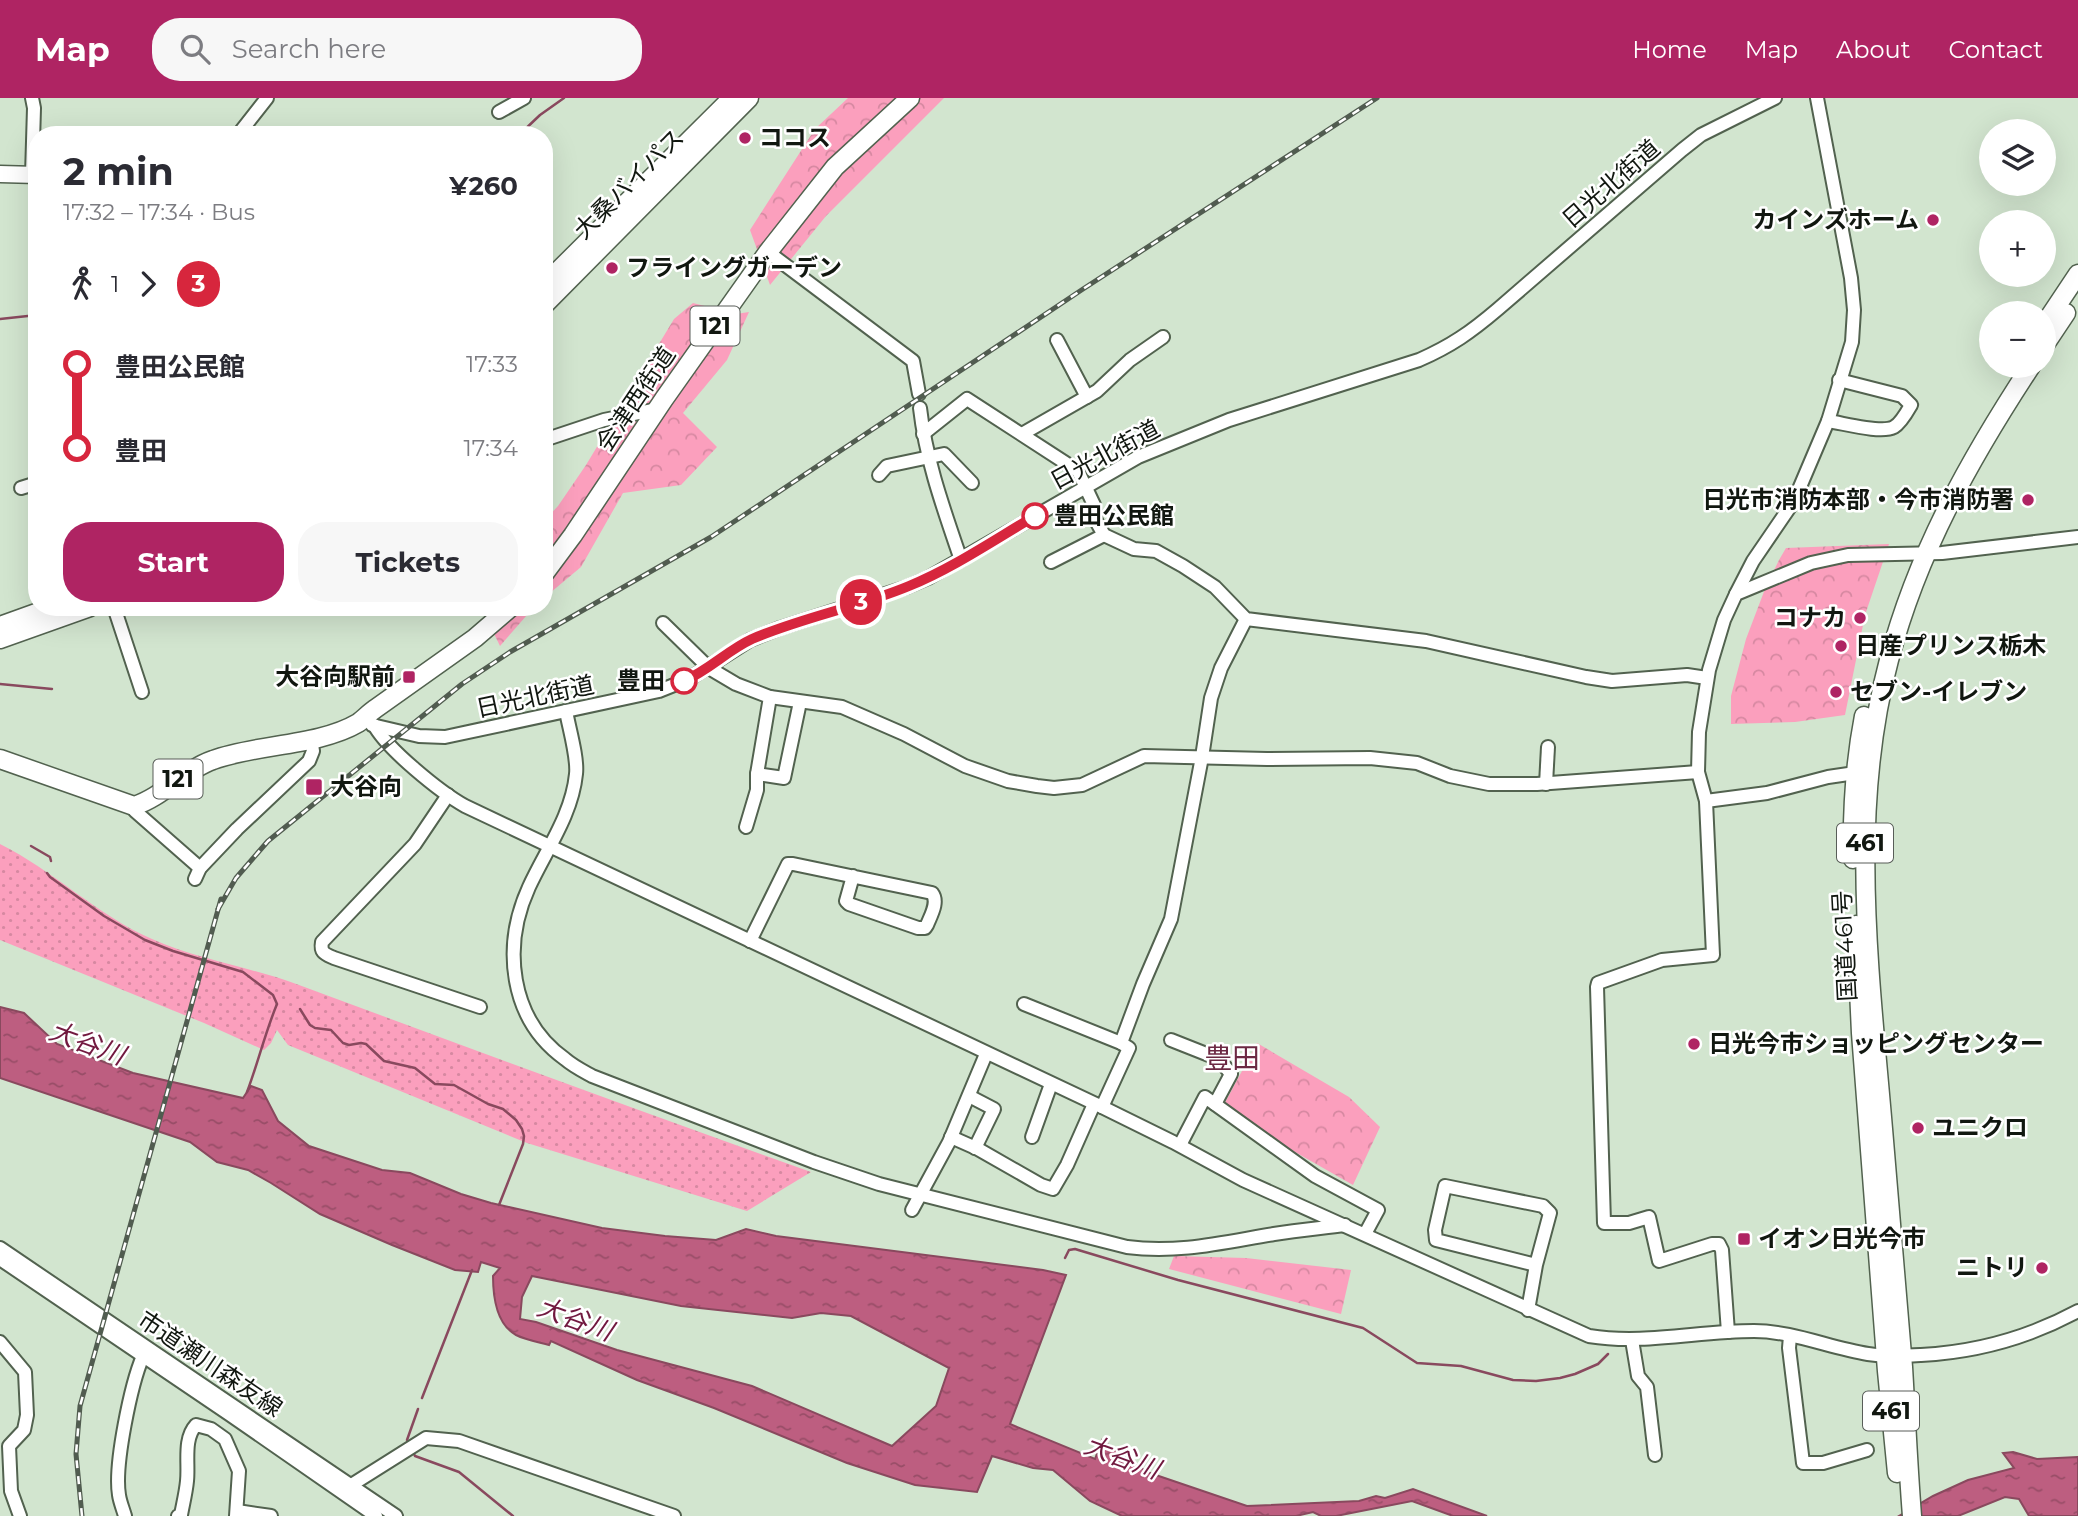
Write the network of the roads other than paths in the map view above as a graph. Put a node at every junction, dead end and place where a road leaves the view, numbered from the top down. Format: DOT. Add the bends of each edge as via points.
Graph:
graph roads {
  1 [pos="32,98"];
  2 [pos="267,98"];
  3 [pos="524,98"];
  4 [pos="732,98"];
  5 [pos="749,98"];
  6 [pos="910,98"];
  7 [pos="1775,98"];
  8 [pos="1817,98"];
  9 [pos="499,112"];
  10 [pos="34,126"];
  11 [pos="245,126"];
  12 [pos="0,174"];
  13 [pos="28,175"];
  14 [pos="768,251"];
  15 [pos="2078,274"];
  16 [pos="553,276"];
  17 [pos="553,296"];
  18 [pos="2078,296"];
  19 [pos="2056,307"];
  20 [pos="2056,328"];
  21 [pos="1163,337"];
  22 [pos="1057,340"];
  23 [pos="2010,378"];
  24 [pos="2023,378"];
  25 [pos="1839,380"];
  26 [pos="919,394"];
  27 [pos="1087,397"];
  28 [pos="920,408"];
  29 [pos="657,409"];
  30 [pos="1828,421"];
  31 [pos="923,434"];
  32 [pos="1022,434"];
  33 [pos="553,437"];
  34 [pos="929,457"];
  35 [pos="878,475"];
  36 [pos="972,483"];
  37 [pos="28,486"];
  38 [pos="1086,486"];
  39 [pos="21,488"];
  40 [pos="1104,535"];
  41 [pos="2078,537"];
  42 [pos="1918,553"];
  43 [pos="961,560"];
  44 [pos="553,562"];
  45 [pos="1051,562"];
  46 [pos="1736,594"];
  47 [pos="28,616"];
  48 [pos="65,616"];
  49 [pos="117,616"];
  50 [pos="501,616"];
  51 [pos="1246,619"];
  52 [pos="663,623"];
  53 [pos="0,626"];
  54 [pos="0,639"];
  55 [pos="709,668"];
  56 [pos="1707,678"];
  57 [pos="142,692"];
  58 [pos="770,697"];
  59 [pos="800,702"];
  60 [pos="566,711"];
  61 [pos="367,723"];
  62 [pos="311,739"];
  63 [pos="1548,747"];
  64 [pos="1202,757"];
  65 [pos="0,759"];
  66 [pos="1863,771"];
  67 [pos="1698,772"];
  68 [pos="757,774"];
  69 [pos="1546,784"];
  70 [pos="448,795"];
  71 [pos="1706,801"];
  72 [pos="134,806"];
  73 [pos="746,827"];
  74 [pos="550,845"];
  75 [pos="853,876"];
  76 [pos="750,940"];
  77 [pos="1024,1004"];
  78 [pos="480,1007"];
  79 [pos="1171,1040"];
  80 [pos="1121,1043"];
  81 [pos="986,1054"];
  82 [pos="1051,1084"];
  83 [pos="969,1096"];
  84 [pos="1214,1104"];
  85 [pos="1098,1105"];
  86 [pos="951,1137"];
  87 [pos="1032,1137"];
  88 [pos="1176,1144"];
  89 [pos="975,1148"];
  90 [pos="920,1195"];
  91 [pos="912,1210"];
  92 [pos="1346,1225"];
  93 [pos="1365,1234"];
  94 [pos="0,1248"];
  95 [pos="0,1259"];
  96 [pos="1536,1265"];
  97 [pos="1528,1310"];
  98 [pos="2078,1311"];
  99 [pos="1728,1332"];
  100 [pos="1790,1336"];
  101 [pos="1632,1340"];
  102 [pos="0,1342"];
  103 [pos="144,1356"];
  104 [pos="1894,1356"];
  105 [pos="1867,1450"];
  106 [pos="1655,1455"];
  107 [pos="1902,1462"];
  108 [pos="345,1489"];
  109 [pos="236,1514"];
  110 [pos="20,1516"];
  111 [pos="125,1516"];
  112 [pos="181,1516"];
  113 [pos="271,1516"];
  114 [pos="376,1516"];
  115 [pos="396,1516"];
  116 [pos="674,1516"];
  117 [pos="1900,1516"];
  118 [pos="1912,1516"];
  1 -- 10 [label="street"];
  2 -- 11 [label="street"];
  3 -- 9 [label="street"];
  4 -- 16 [label="highway, 大桑バイパス"];
  5 -- 17 [label="highway, 大桑バイパス"];
  6 -- 14 [label="highway, 会津西街道 / 121" via="835,167"];
  7 -- 38 [label="street, 日光北街道" via="1701,135 1446,348 1228,420 1138,457"];
  8 -- 25 [label="street" via="1854,310 1852,342"];
  12 -- 13 [label="main road"];
  14 -- 26 [label="street" via="913,361"];
  14 -- 29 [label="highway, 会津西街道 / 121"];
  15 -- 19 [label="highway"];
  18 -- 20 [label="highway"];
  21 -- 27 [label="street"];
  22 -- 27 [label="street"];
  23 -- 42 [label="highway, 国道461号 / 461" via="1948,481"];
  24 -- 42 [label="highway, 国道461号 / 461"];
  25 -- 30 [label="street"];
  25 -- 30 [label="street" via="1902,396 1911,405 1893,427"];
  27 -- 32 [label="street"];
  28 -- 31 [label="street"];
  29 -- 33 [label="street"];
  29 -- 44 [label="highway, 会津西街道 / 121"];
  30 -- 46 [label="street" via="1794,501"];
  31 -- 32 [label="street" via="967,399"];
  31 -- 34 [label="street"];
  32 -- 38 [label="street" via="1078,471"];
  34 -- 35 [label="street" via="887,466"];
  34 -- 36 [label="street" via="944,454"];
  34 -- 43 [label="street"];
  37 -- 39 [label="street"];
  38 -- 40 [label="street"];
  38 -- 43 [label="street, 日光北街道"];
  40 -- 45 [label="street"];
  40 -- 51 [label="street" via="1134,549 1156,551 1183,566 1215,587"];
  41 -- 42 [label="street"];
  42 -- 46 [label="street" via="1848,555 1811,563"];
  42 -- 66 [label="highway, 国道461号 / 461" via="1886,626 1877,660 1860,738"];
  43 -- 55 [label="street, 日光北街道" via="907,587 750,640"];
  46 -- 56 [label="street"];
  47 -- 53 [label="highway"];
  48 -- 54 [label="highway"];
  49 -- 57 [label="street"];
  50 -- 61 [label="highway, 121" via="375,709"];
  51 -- 56 [label="street" via="1426,641 1612,681 1687,675"];
  51 -- 64 [label="street" via="1215,682"];
  52 -- 55 [label="street"];
  55 -- 58 [label="street"];
  55 -- 60 [label="street, 日光北街道" via="659,691"];
  56 -- 67 [label="street"];
  58 -- 59 [label="street"];
  58 -- 68 [label="street"];
  59 -- 64 [label="street" via="842,707 965,766 1037,786 1082,785 1144,756"];
  59 -- 68 [label="street" via="784,778"];
  60 -- 61 [label="street, 日光北街道" via="445,737 419,736"];
  60 -- 74 [label="street" via="577,771 567,810"];
  61 -- 62 [label="highway, 121"];
  61 -- 70 [label="street"];
  62 -- 72 [label="highway, 121" via="212,760"];
  62 -- 72 [label="street" via="309,761 246,820 198,874"];
  63 -- 69 [label="street"];
  64 -- 69 [label="street" via="1370,758 1417,763 1489,784"];
  64 -- 80 [label="street" via="1171,919"];
  65 -- 72 [label="highway, 121"];
  66 -- 71 [label="street" via="1767,793"];
  66 -- 104 [label="highway, 国道461号 / 461" via="1853,834 1861,1033"];
  67 -- 69 [label="street"];
  67 -- 71 [label="street"];
  68 -- 73 [label="street"];
  70 -- 74 [label="street"];
  70 -- 78 [label="street" via="415,844 321,948 334,958"];
  71 -- 99 [label="street" via="1713,954 1662,960 1597,987 1604,1223 1649,1217 1659,1261 1719,1244"];
  74 -- 76 [label="street"];
  74 -- 90 [label="street" via="521,906 513,961 530,1020 564,1059 592,1076 801,1157"];
  75 -- 75 [label="street" via="932,892 935,899 928,925 918,928 849,904"];
  75 -- 76 [label="street" via="788,864"];
  76 -- 81 [label="street"];
  77 -- 80 [label="street"];
  79 -- 84 [label="street" via="1219,1059 1231,1074"];
  80 -- 85 [label="street" via="1129,1048"];
  81 -- 82 [label="street"];
  81 -- 83 [label="street"];
  82 -- 85 [label="street"];
  82 -- 87 [label="street"];
  83 -- 86 [label="street"];
  83 -- 89 [label="street" via="994,1109"];
  84 -- 88 [label="street" via="1205,1097"];
  84 -- 93 [label="street" via="1315,1176 1378,1210"];
  85 -- 88 [label="street"];
  85 -- 89 [label="street" via="1053,1189"];
  86 -- 89 [label="street"];
  86 -- 90 [label="street"];
  88 -- 92 [label="street" via="1243,1180"];
  90 -- 91 [label="street"];
  90 -- 92 [label="street" via="1146,1249 1205,1246"];
  92 -- 93 [label="street"];
  93 -- 97 [label="street"];
  94 -- 108 [label="street, 市道瀬川森友線"];
  95 -- 103 [label="street, 市道瀬川森友線"];
  96 -- 96 [label="street" via="1550,1213 1543,1206 1445,1186 1436,1240"];
  96 -- 97 [label="street"];
  97 -- 101 [label="street" via="1590,1336"];
  98 -- 104 [label="street" via="2006,1342 1962,1352"];
  99 -- 100 [label="street"];
  99 -- 101 [label="street"];
  100 -- 104 [label="street"];
  100 -- 105 [label="street" via="1803,1463 1823,1463"];
  101 -- 106 [label="street" via="1639,1380 1647,1387"];
  102 -- 110 [label="street" via="25,1372 24,1430 9,1446 11,1491"];
  103 -- 108 [label="street, 市道瀬川森友線"];
  103 -- 111 [label="street" via="124,1424 119,1493"];
  104 -- 107 [label="highway, 国道461号 / 461"];
  107 -- 117 [label="highway, 国道461号 / 461"];
  107 -- 118 [label="highway, 国道461号 / 461"];
  108 -- 114 [label="street, 市道瀬川森友線"];
  108 -- 115 [label="street, 市道瀬川森友線"];
  108 -- 116 [label="street" via="426,1438 459,1441"];
  109 -- 112 [label="street" via="239,1471 225,1439 197,1425 187,1445"];
  109 -- 113 [label="street"];
}
